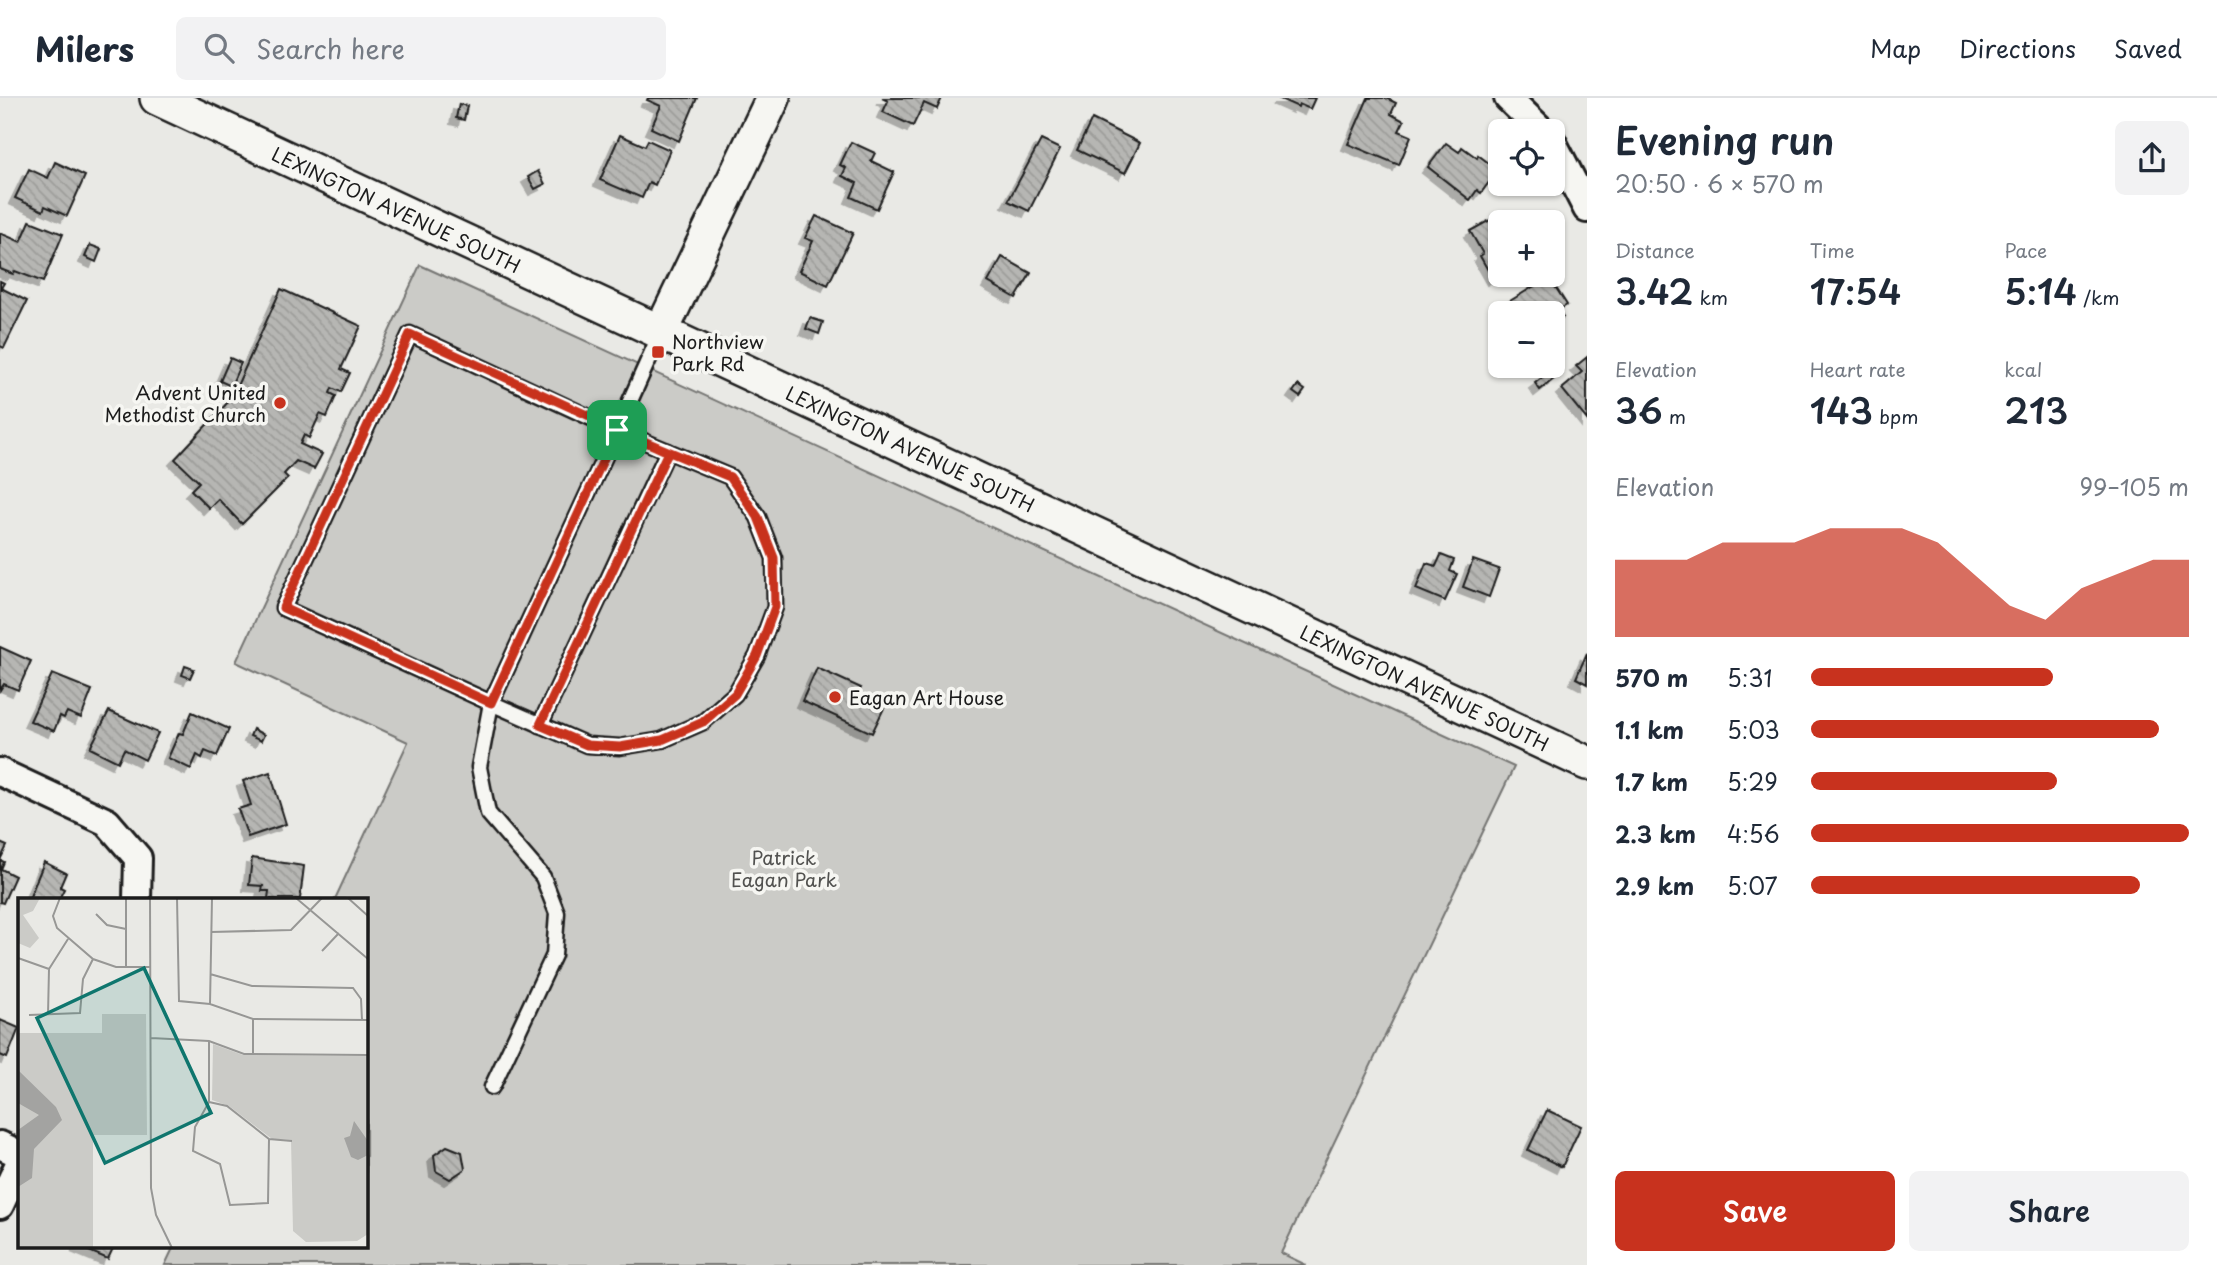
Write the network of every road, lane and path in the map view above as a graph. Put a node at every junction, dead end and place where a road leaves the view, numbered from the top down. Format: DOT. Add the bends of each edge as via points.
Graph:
graph roads {
  1 [pos="157,98"];
  2 [pos="774,98"];
  3 [pos="1508,98"];
  4 [pos="1530,119"];
  5 [pos="1565,166"];
  6 [pos="1587,209"];
  7 [pos="662,332"];
  8 [pos="617,430"];
  9 [pos="668,452"];
  10 [pos="491,703"];
  11 [pos="540,725"];
  12 [pos="1587,763"];
  13 [pos="0,772"];
  14 [pos="137,898"];
  15 [pos="492,1087"];
  16 [pos="0,1144"];
  17 [pos="18,1153"];
  18 [pos="18,1166"];
  19 [pos="0,1205"];
  1 -- 7 [label="street, LEXINGTON AVENUE SOUTH"];
  2 -- 7 [label="street"];
  3 -- 4 [label="street"];
  5 -- 6 [label="street"];
  7 -- 8 [label="lane"];
  7 -- 12 [label="street, LEXINGTON AVENUE SOUTH"];
  8 -- 9 [label="lane"];
  8 -- 10 [label="lane"];
  8 -- 10 [label="lane" via="410,334 300,571 283,608"];
  9 -- 11 [label="lane"];
  9 -- 11 [label="lane" via="730,477 758,517 774,558 775,607 757,656 735,694 703,722 662,740 620,747 587,745"];
  10 -- 11 [label="lane"];
  10 -- 15 [label="lane" via="479,767 488,813 543,877 557,913 554,955"];
  13 -- 14 [label="street" via="107,822 138,859"];
  16 -- 17 [label="street"];
  18 -- 19 [label="street"];
}
